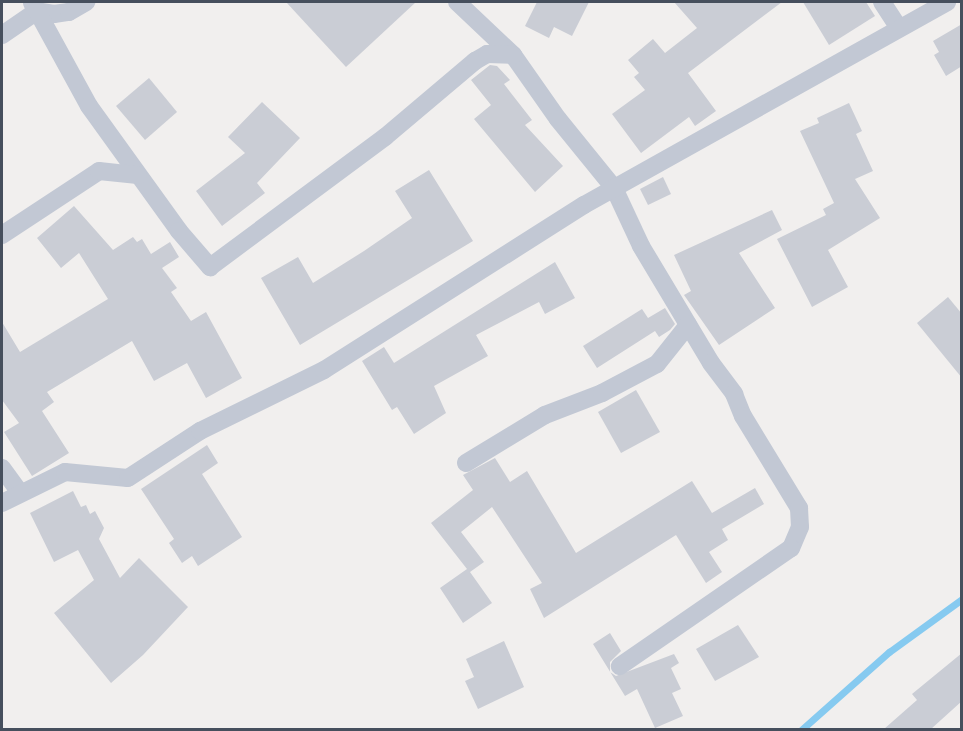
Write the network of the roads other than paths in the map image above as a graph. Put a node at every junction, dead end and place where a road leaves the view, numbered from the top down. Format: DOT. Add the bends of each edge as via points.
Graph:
graph roads {
  1 [pos="86,2"];
  2 [pos="457,2"];
  3 [pos="882,2"];
  4 [pos="947,2"];
  5 [pos="34,6"];
  6 [pos="899,28"];
  7 [pos="2,35"];
  8 [pos="513,55"];
  9 [pos="138,175"];
  10 [pos="614,188"];
  11 [pos="2,235"];
  12 [pos="688,325"];
  13 [pos="466,463"];
  14 [pos="2,468"];
  15 [pos="20,493"];
  16 [pos="2,503"];
  17 [pos="620,666"];
  1 -- 5 [label="street" via="69,12"];
  2 -- 8 [label="street"];
  3 -- 6 [label="street"];
  4 -- 6 [label="street"];
  5 -- 7 [label="street"];
  5 -- 9 [label="street" via="89,106"];
  6 -- 10 [label="street"];
  8 -- 9 [label="street" via="487,54 475,61 385,137 210,267"];
  8 -- 10 [label="street"];
  9 -- 11 [label="street" via="99,171"];
  10 -- 12 [label="street" via="641,246"];
  10 -- 15 [label="street" via="324,370 200,431 128,478 65,472"];
  12 -- 13 [label="street" via="657,364 602,393 545,415"];
  12 -- 17 [label="street" via="734,394 743,416 799,508 800,527 791,548"];
  14 -- 15 [label="street"];
  15 -- 16 [label="street"];
}
